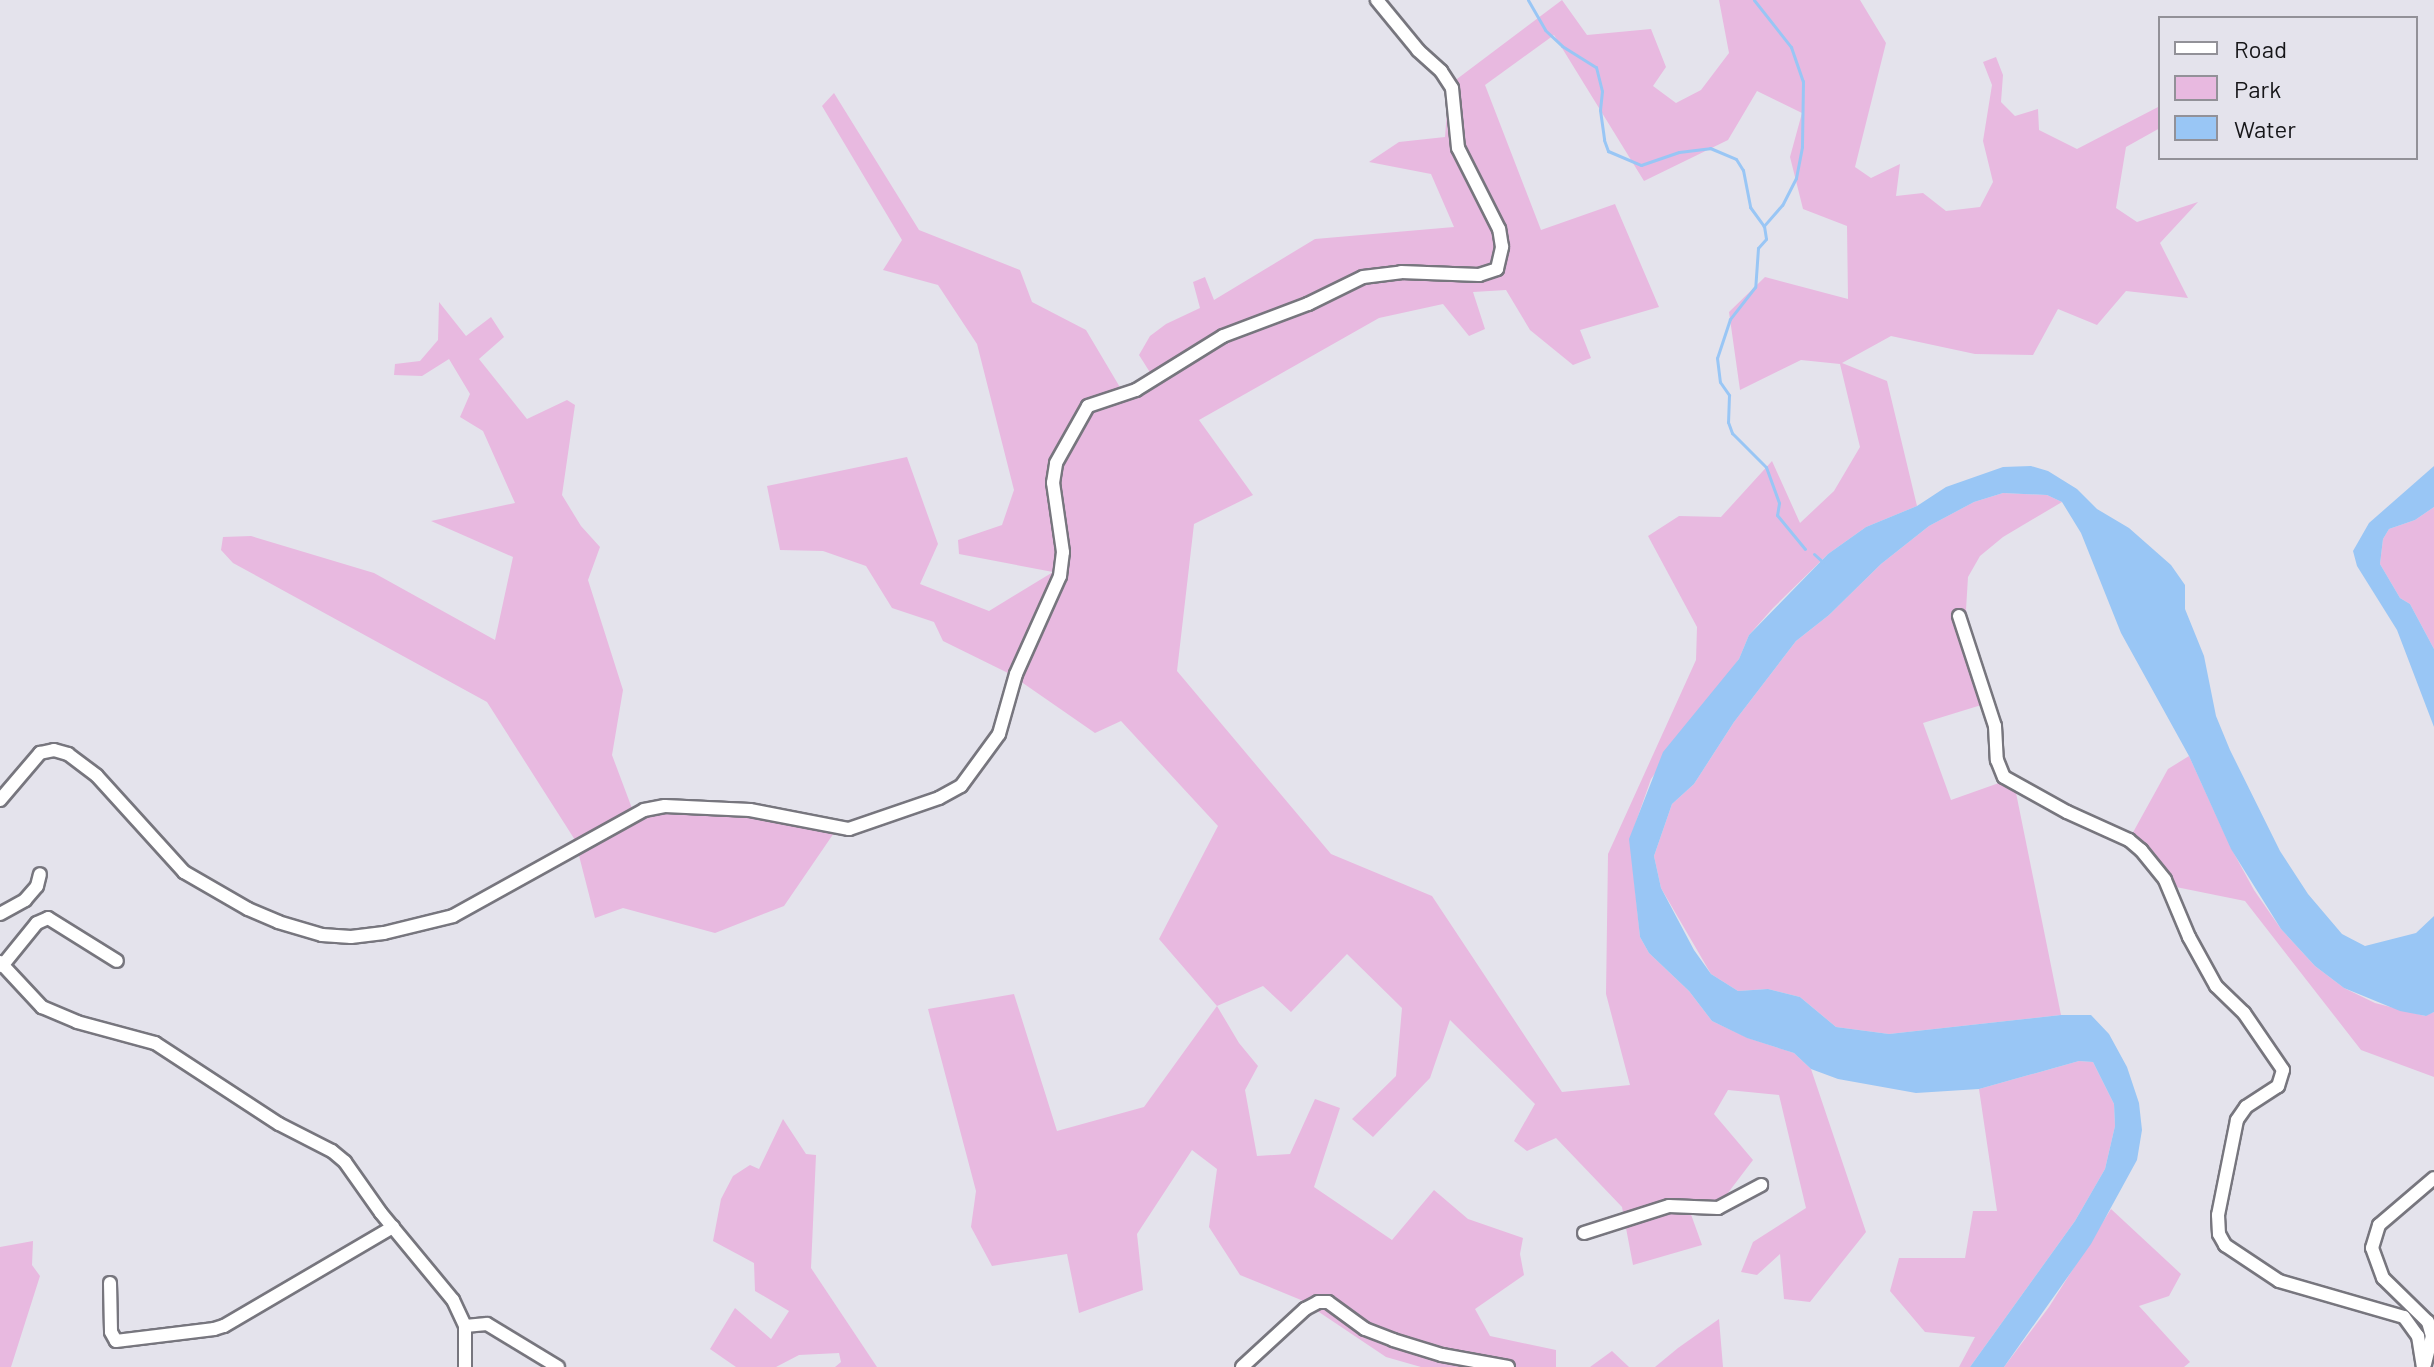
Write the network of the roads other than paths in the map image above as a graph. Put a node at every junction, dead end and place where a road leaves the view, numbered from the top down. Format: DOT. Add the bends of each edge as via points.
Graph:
graph roads {
  1 [pos="1377,0"];
  2 [pos="1959,616"];
  3 [pos="0,800"];
  4 [pos="40,874"];
  5 [pos="0,914"];
  6 [pos="117,961"];
  7 [pos="1,964"];
  8 [pos="2434,1178"];
  9 [pos="1761,1185"];
  10 [pos="393,1227"];
  11 [pos="1584,1233"];
  12 [pos="110,1283"];
  13 [pos="465,1326"];
  14 [pos="465,1367"];
  15 [pos="558,1367"];
  16 [pos="1242,1367"];
  17 [pos="1508,1367"];
  18 [pos="2423,1367"];
  1 -- 3 [label="street" via="1452,88 1458,148 1499,229 1497,269 1479,275 1401,272 1363,277 1223,336 1136,390 1088,406 1056,463 1060,576 1016,674 999,734 961,786 849,829 750,810 644,810 453,916 351,937 278,922 184,872 97,776 68,754 40,753"];
  2 -- 18 [label="street" via="1993,718 2004,777 2141,850 2165,880 2216,986 2244,1013 2283,1070 2278,1086 2246,1107 2237,1120 2218,1215 2225,1245 2279,1281 2404,1317 2418,1336"];
  4 -- 5 [label="street" via="25,900"];
  6 -- 7 [label="street" via="48,918 37,923"];
  7 -- 10 [label="street" via="42,1007 155,1043 279,1124 332,1151"];
  8 -- 18 [label="street" via="2379,1225 2372,1248 2383,1278 2430,1327"];
  9 -- 11 [label="street" via="1718,1208 1669,1206"];
  10 -- 12 [label="street" via="214,1329 116,1341 111,1332"];
  10 -- 13 [label="street" via="451,1296"];
  13 -- 14 [label="street"];
  13 -- 15 [label="street" via="487,1324"];
  16 -- 17 [label="street" via="1305,1309 1328,1302 1365,1329 1393,1340"];
}
